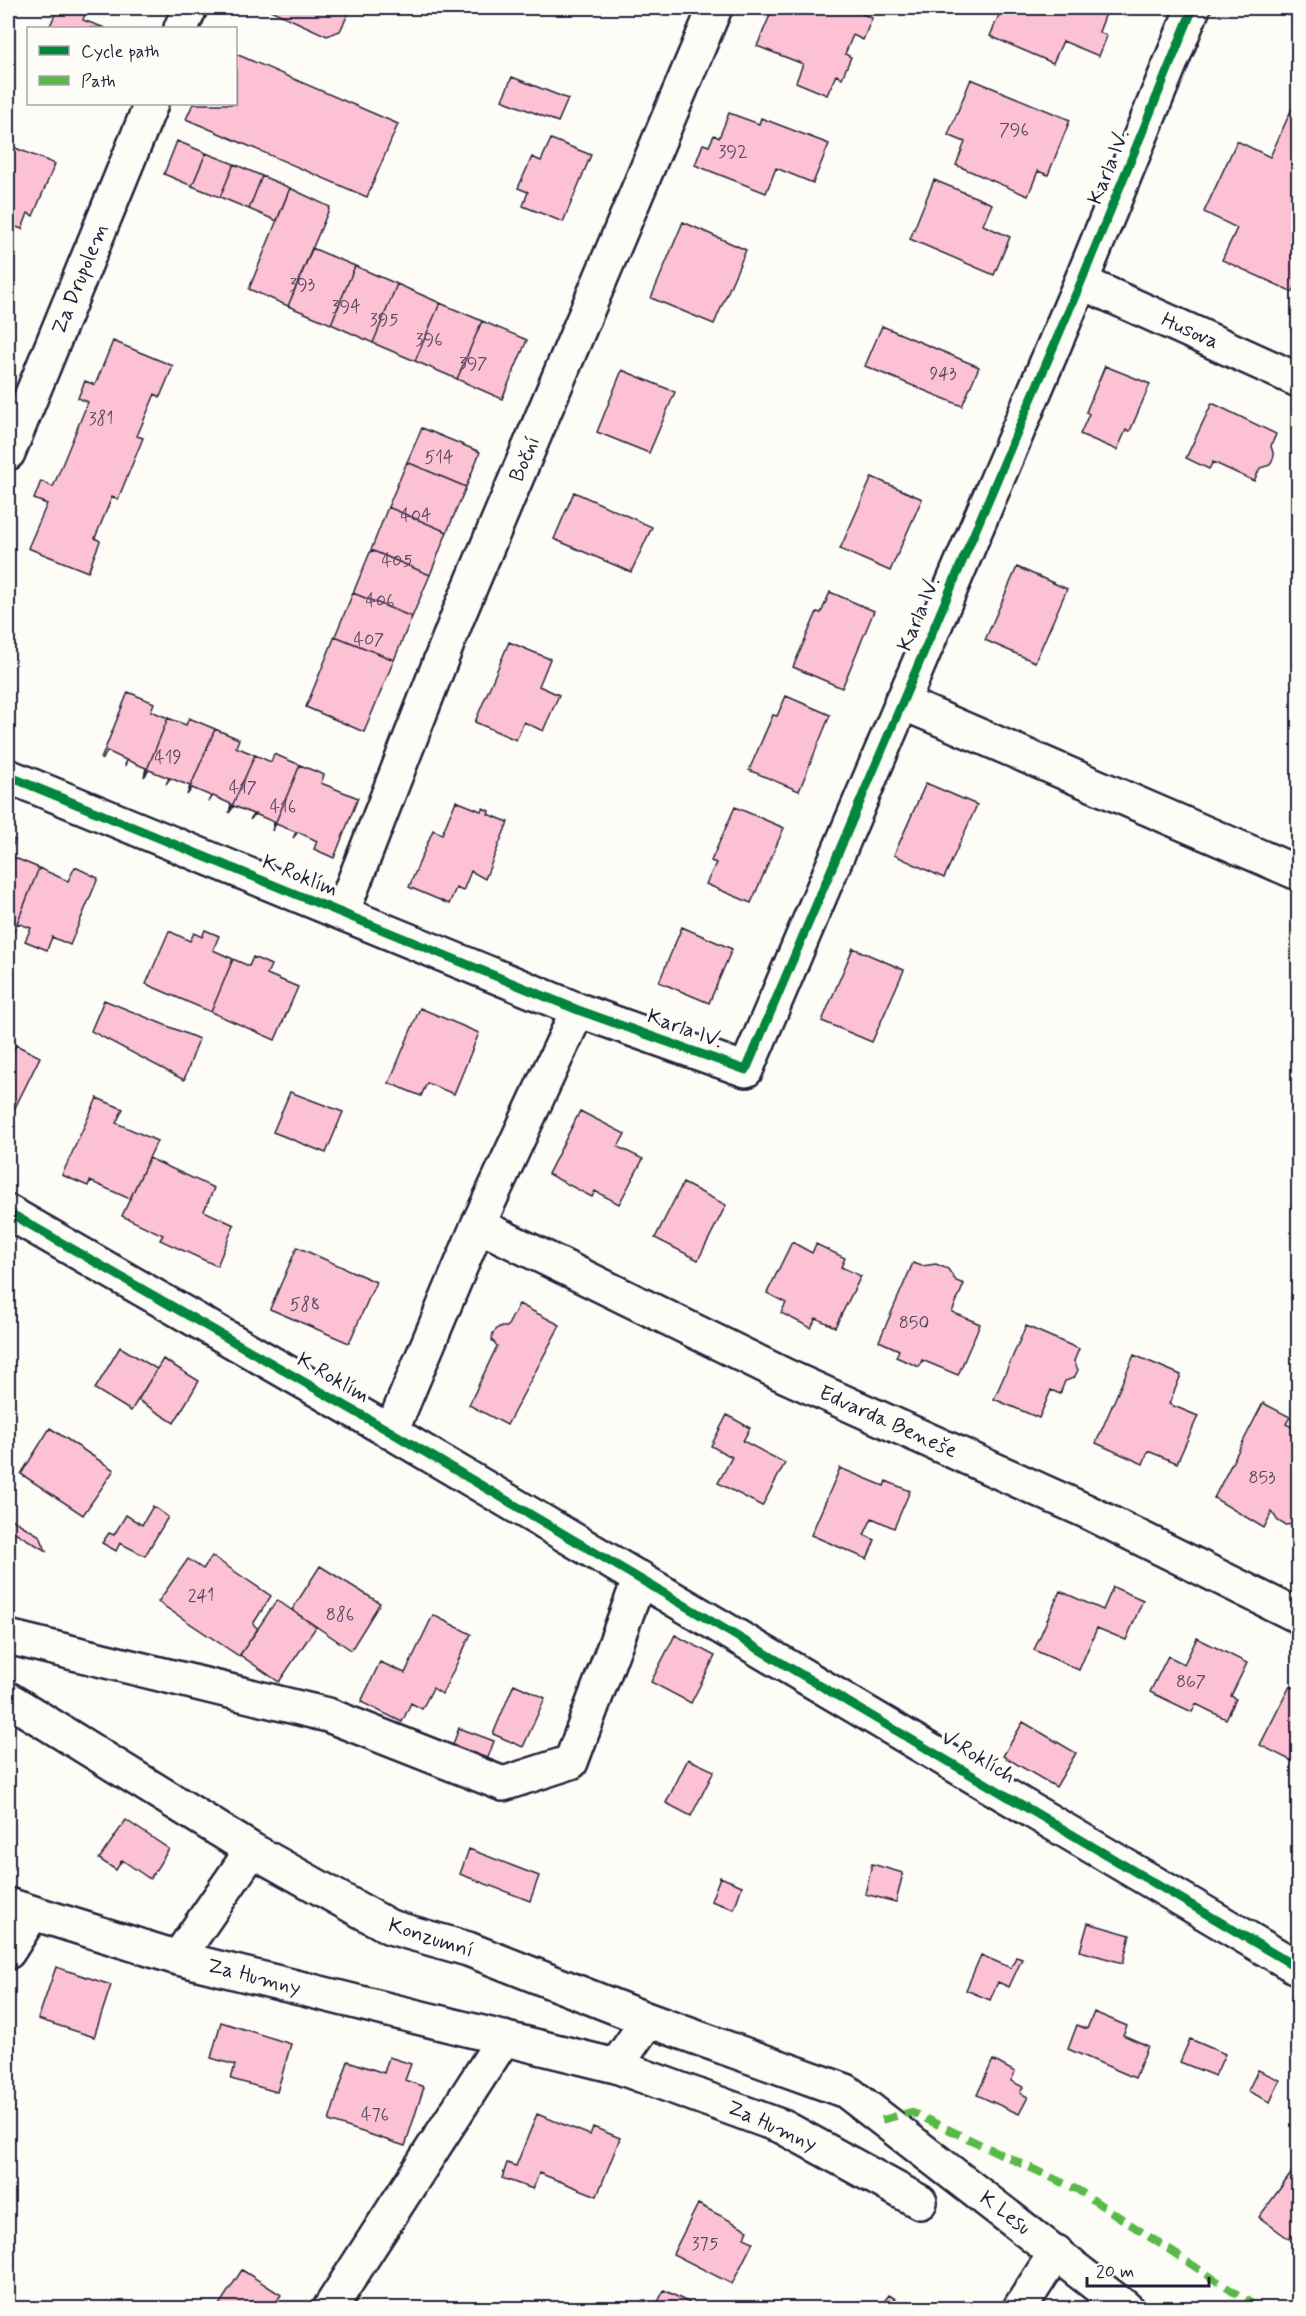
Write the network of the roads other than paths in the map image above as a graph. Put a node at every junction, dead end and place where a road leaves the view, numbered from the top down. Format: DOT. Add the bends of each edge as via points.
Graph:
graph roads {
  1 [pos="190,8"];
  2 [pos="715,8"];
  3 [pos="1193,8"];
  4 [pos="182,27"];
  5 [pos="151,105"];
  6 [pos="1082,282"];
  7 [pos="1299,380"];
  8 [pos="8,453"];
  9 [pos="901,702"];
  10 [pos="8,776"];
  11 [pos="1299,873"];
  12 [pos="342,913"];
  13 [pos="578,1010"];
  14 [pos="8,1212"];
  15 [pos="478,1225"];
  16 [pos="391,1432"];
  17 [pos="640,1578"];
  18 [pos="1299,1616"];
  19 [pos="8,1637"];
  20 [pos="8,1698"];
  21 [pos="252,1850"];
  22 [pos="20,1909"];
  23 [pos="8,1952"];
  24 [pos="178,1958"];
  25 [pos="1299,1968"];
  26 [pos="648,2020"];
  27 [pos="504,2038"];
  28 [pos="616,2066"];
  29 [pos="882,2120"];
  30 [pos="920,2202"];
  31 [pos="1056,2252"];
  32 [pos="330,2308"];
  33 [pos="1020,2308"];
  34 [pos="1126,2308"];
  1 -- 4 [label="street"];
  2 -- 12 [label="street, Boční" via="458,616"];
  3 -- 6 [label="street, Karla IV."];
  5 -- 8 [label="street, Za Drupolem"];
  6 -- 7 [label="street, Husova"];
  6 -- 9 [label="street, Karla IV."];
  9 -- 11 [label="street"];
  9 -- 13 [label="street, Karla IV." via="746,1070"];
  10 -- 12 [label="street, K Roklím"];
  12 -- 13 [label="street, K Roklím"];
  13 -- 15 [label="street"];
  14 -- 16 [label="street, K Roklím"];
  15 -- 16 [label="street"];
  15 -- 18 [label="street, Edvarda Beneše" via="786,1376 1086,1511"];
  16 -- 17 [label="street, K Roklím"];
  17 -- 19 [label="street" via="571,1762 503,1784 328,1715"];
  17 -- 25 [label="street, V Roklích"];
  20 -- 21 [label="street, Konzumní"];
  21 -- 24 [label="street"];
  21 -- 26 [label="street, Konzumní" via="390,1927 468,1949"];
  22 -- 23 [label="street"];
  22 -- 24 [label="street, Za Humny"];
  24 -- 27 [label="street, Za Humny"];
  26 -- 28 [label="street"];
  26 -- 29 [label="street, Konzumní" via="846,2091"];
  27 -- 28 [label="street, Za Humny"];
  27 -- 32 [label="street"];
  28 -- 30 [label="street, Za Humny" via="783,2127"];
  29 -- 31 [label="street, K Lesu"];
  31 -- 33 [label="street"];
  31 -- 34 [label="street, K Lesu"];
}
